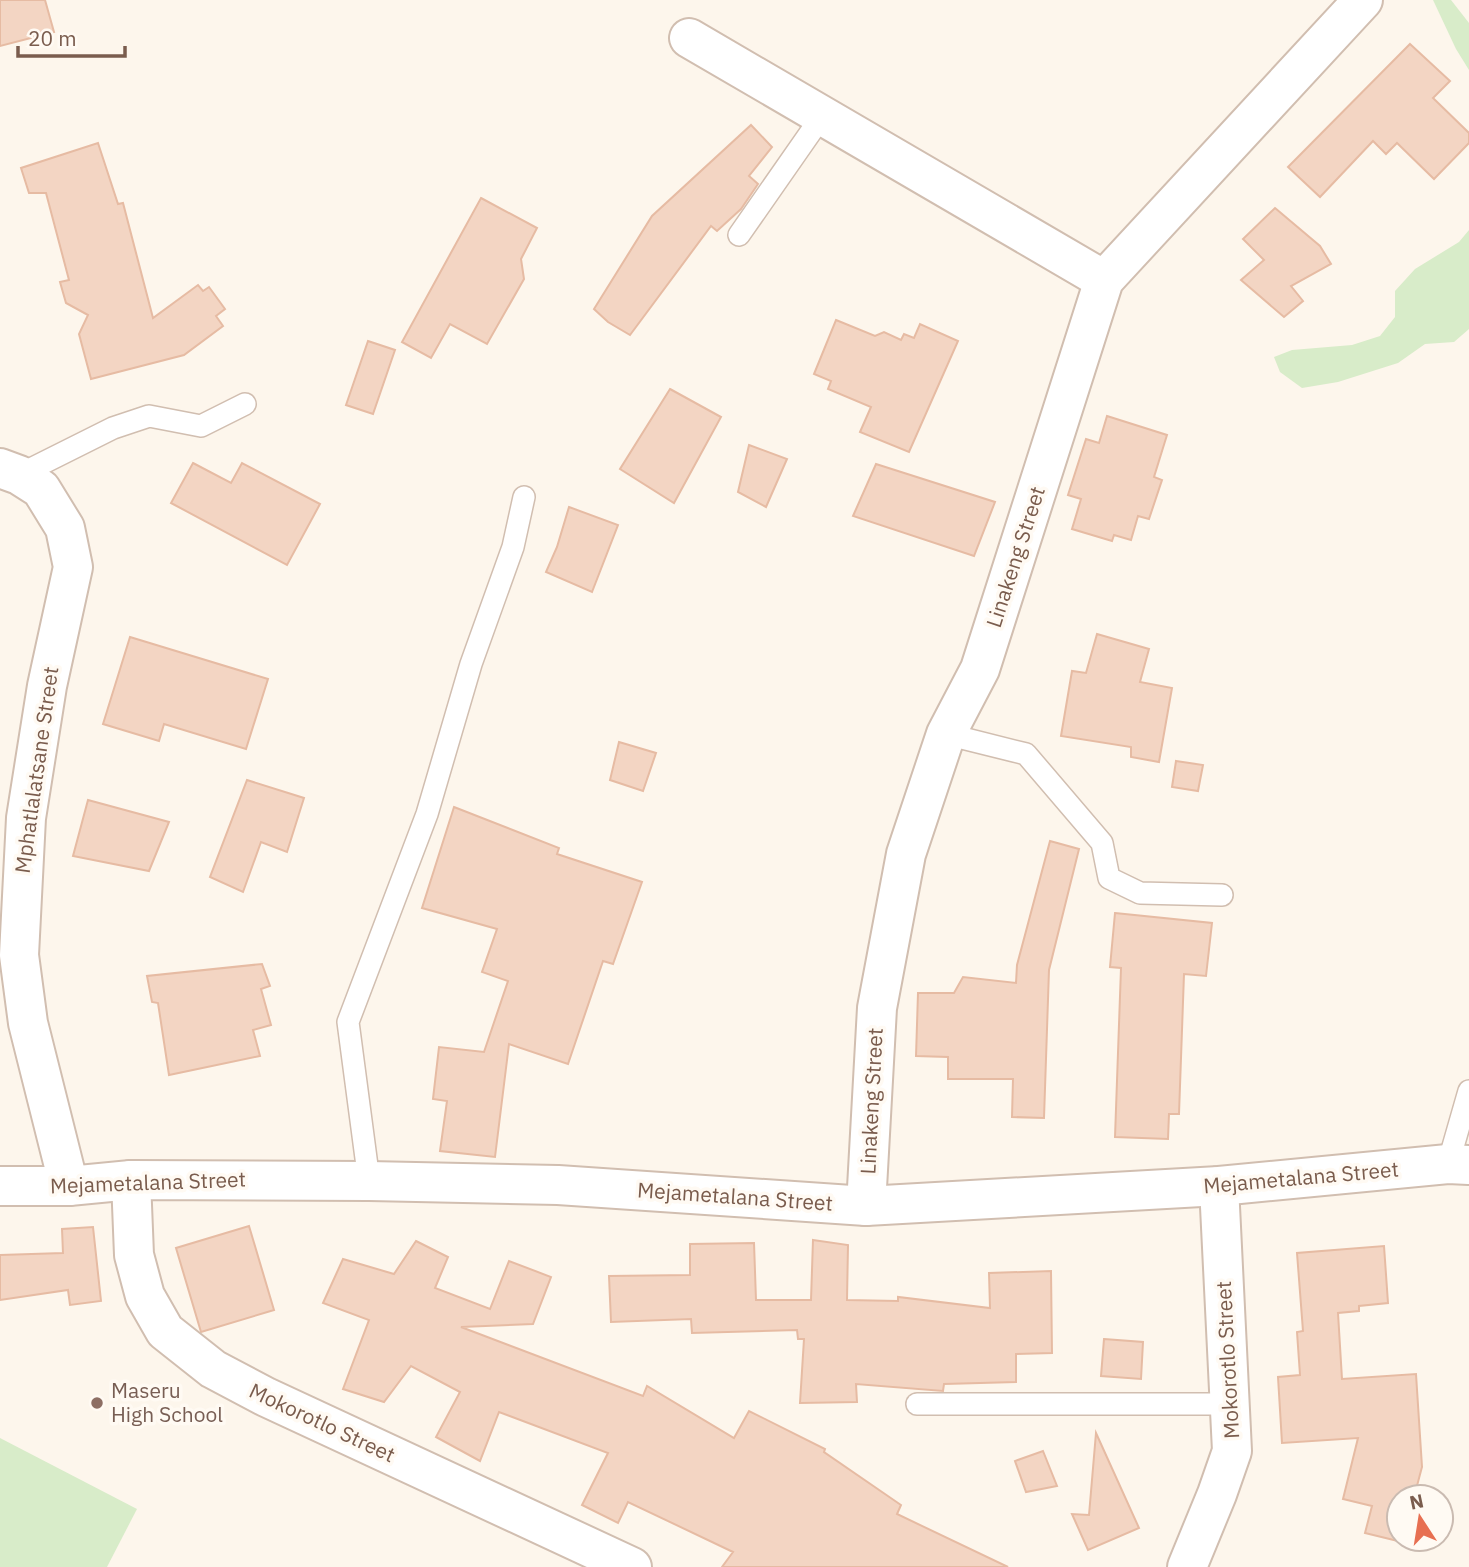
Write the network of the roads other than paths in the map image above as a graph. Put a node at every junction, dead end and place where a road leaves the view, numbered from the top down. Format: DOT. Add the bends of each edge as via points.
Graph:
graph roads {
  1 [pos="1363,0"];
  2 [pos="689,38"];
  3 [pos="822,116"];
  4 [pos="739,235"];
  5 [pos="1104,280"];
  6 [pos="245,404"];
  7 [pos="9,471"];
  8 [pos="524,497"];
  9 [pos="946,734"];
  10 [pos="1222,895"];
  11 [pos="10,906"];
  12 [pos="1469,1091"];
  13 [pos="1458,1165"];
  14 [pos="131,1180"];
  15 [pos="369,1181"];
  16 [pos="0,1186"];
  17 [pos="69,1186"];
  18 [pos="1219,1186"];
  19 [pos="866,1206"];
  20 [pos="917,1404"];
  21 [pos="1230,1404"];
  22 [pos="632,1567"];
  23 [pos="1186,1567"];
  1 -- 5 [label="street, Linakeng Street"];
  2 -- 3 [label="street"];
  3 -- 4 [label="lane"];
  3 -- 5 [label="street"];
  5 -- 9 [label="street, Linakeng Street" via="980,669"];
  6 -- 7 [label="lane" via="201,426 149,416"];
  7 -- 11 [label="street, Mphatlalatsane Street" via="41,489 65,528 73,567"];
  8 -- 15 [label="lane" via="513,547 471,664 427,814 348,1022"];
  9 -- 10 [label="lane" via="1026,754 1102,842 1109,878 1140,893"];
  9 -- 19 [label="street, Linakeng Street" via="906,854 877,1008"];
  11 -- 17 [label="street, Mphatlalatsane Street" via="28,1023"];
  12 -- 13 [label="lane"];
  13 -- 18 [label="street, Mejametalana Street"];
  14 -- 15 [label="street, Mejametalana Street"];
  14 -- 17 [label="street, Mejametalana Street"];
  14 -- 22 [label="street, Mokorotlo Street" via="134,1255 145,1296 165,1331 213,1369"];
  15 -- 19 [label="street, Mejametalana Street" via="558,1185"];
  16 -- 17 [label="street, Mejametalana Street"];
  18 -- 19 [label="street, Mejametalana Street"];
  18 -- 21 [label="street, Mokorotlo Street"];
  20 -- 21 [label="lane"];
  21 -- 23 [label="street, Mokorotlo Street" via="1232,1451"];
}
